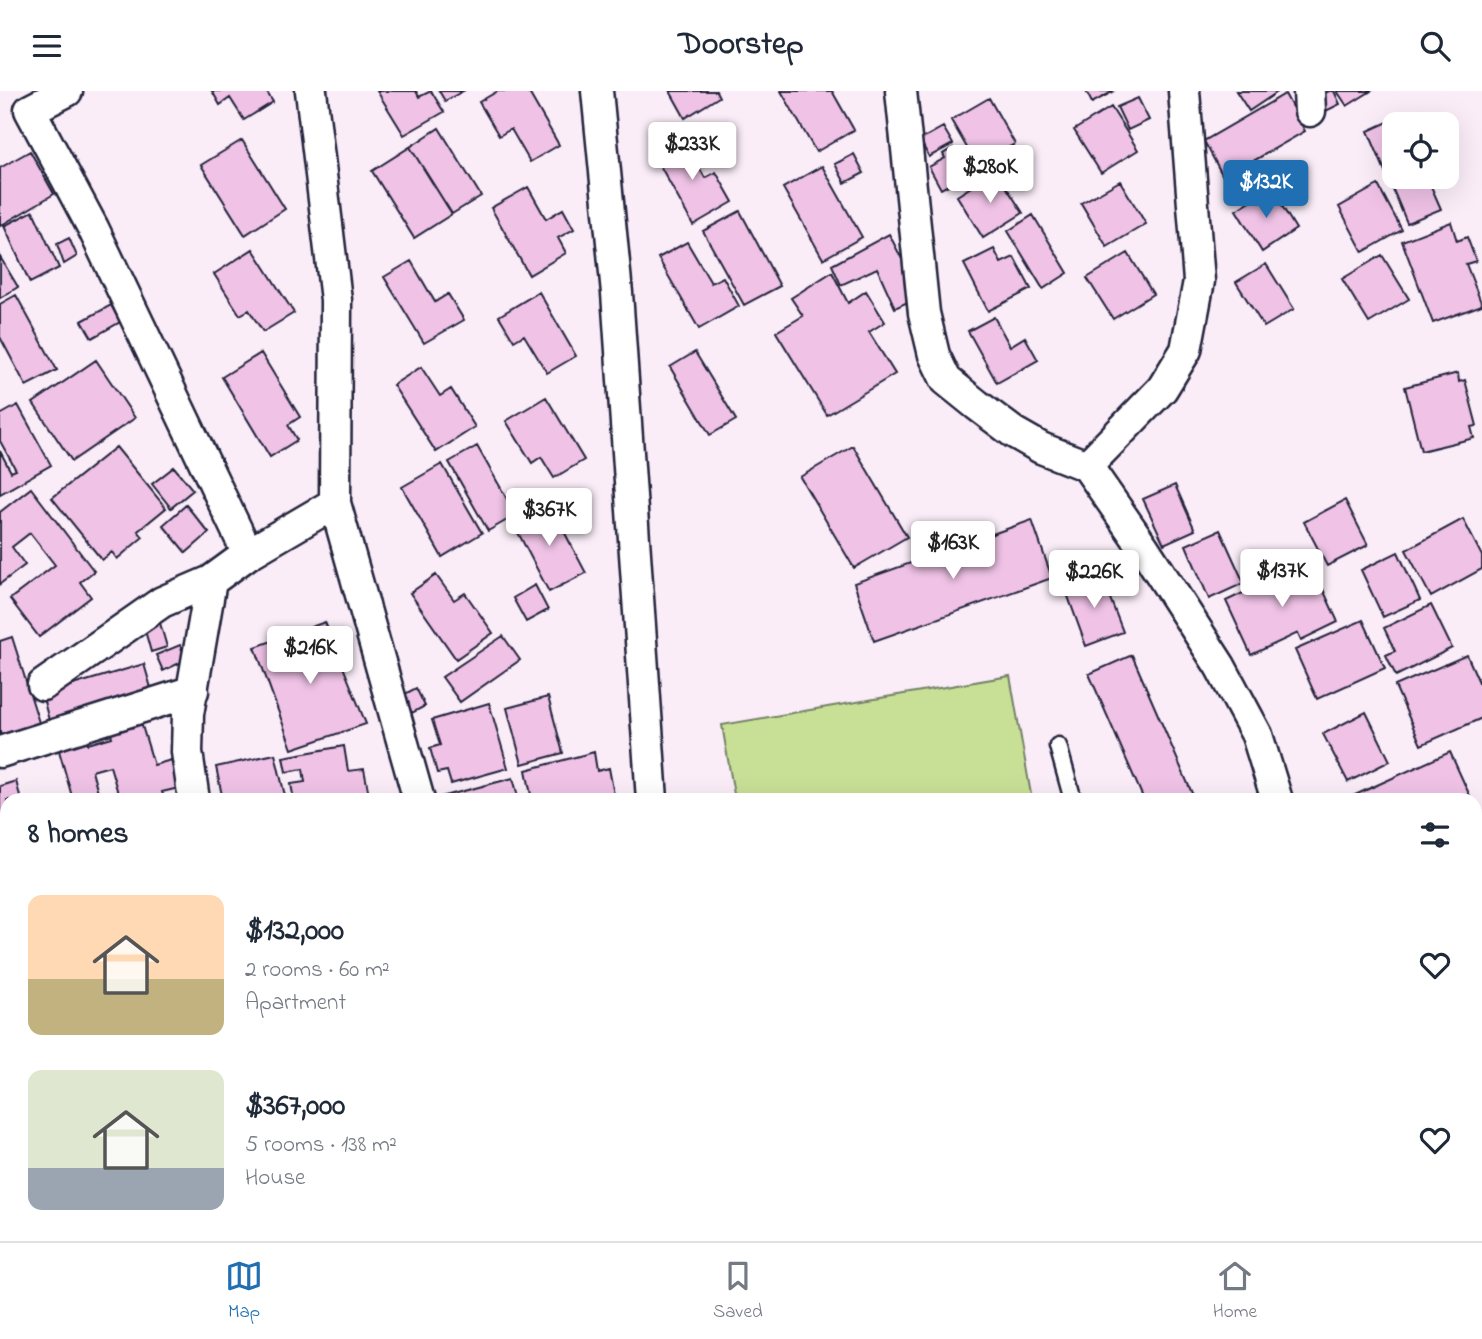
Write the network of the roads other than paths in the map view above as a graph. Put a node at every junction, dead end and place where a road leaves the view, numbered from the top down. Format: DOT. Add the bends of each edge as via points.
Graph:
graph roads {
  1 [pos="67,91"];
  2 [pos="311,91"];
  3 [pos="597,91"];
  4 [pos="901,91"];
  5 [pos="1184,91"];
  6 [pos="1087,466"];
  7 [pos="335,503"];
  8 [pos="248,554"];
  9 [pos="211,580"];
  10 [pos="43,685"];
  11 [pos="193,691"];
  12 [pos="1058,746"];
  13 [pos="0,752"];
  14 [pos="193,793"];
  15 [pos="417,793"];
  16 [pos="652,793"];
  17 [pos="1071,793"];
  18 [pos="1275,793"];
  1 -- 8 [label="street" via="30,110 98,240"];
  2 -- 7 [label="street" via="336,300"];
  3 -- 16 [label="street" via="617,293"];
  4 -- 6 [label="street" via="924,313 934,355 946,380 1041,448"];
  5 -- 6 [label="street" via="1199,281 1186,350 1162,389"];
  6 -- 18 [label="street" via="1220,666 1257,735"];
  7 -- 8 [label="street"];
  7 -- 15 [label="street"];
  8 -- 9 [label="street"];
  9 -- 10 [label="street" via="162,602"];
  9 -- 11 [label="street"];
  11 -- 13 [label="street"];
  11 -- 14 [label="street" via="187,752"];
  12 -- 17 [label="lane"];
}
